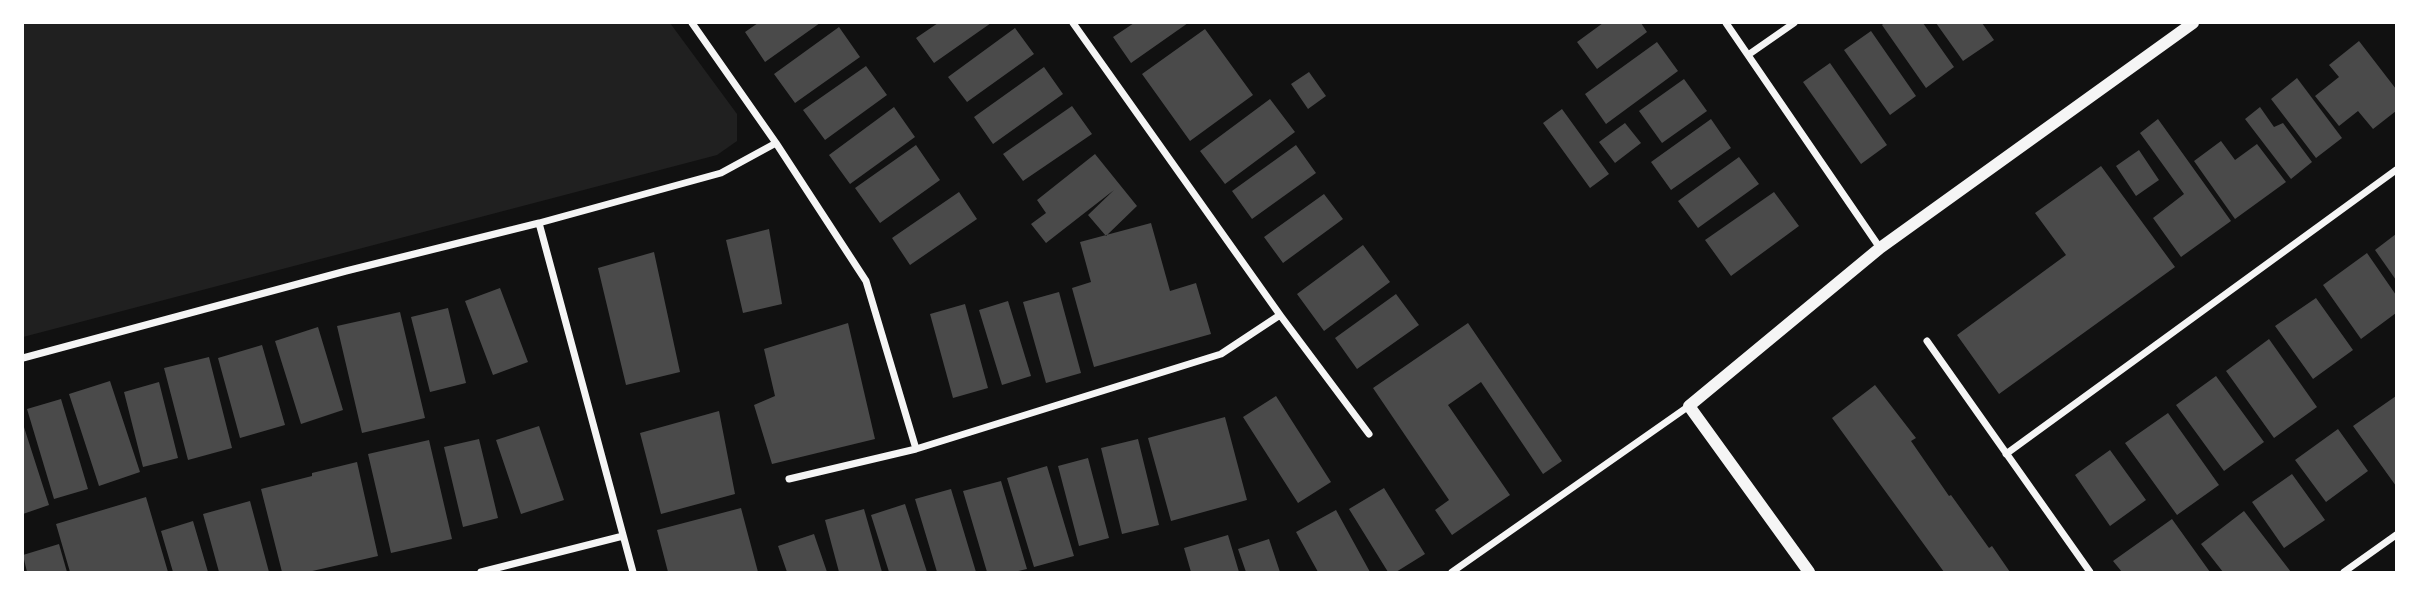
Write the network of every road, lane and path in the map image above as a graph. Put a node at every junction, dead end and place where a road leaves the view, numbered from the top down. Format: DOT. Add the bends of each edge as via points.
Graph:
graph roads {
  1 [pos="692,23"];
  2 [pos="1073,23"];
  3 [pos="1726,23"];
  4 [pos="1794,23"];
  5 [pos="2193,23"];
  6 [pos="1748,55"];
  7 [pos="776,143"];
  8 [pos="2396,170"];
  9 [pos="539,223"];
  10 [pos="1880,248"];
  11 [pos="1280,315"];
  12 [pos="1927,341"];
  13 [pos="23,358"];
  14 [pos="1689,405"];
  15 [pos="1369,434"];
  16 [pos="916,449"];
  17 [pos="2006,454"];
  18 [pos="789,479"];
  19 [pos="2396,535"];
  20 [pos="623,536"];
  21 [pos="481,572"];
  22 [pos="633,572"];
  23 [pos="1451,572"];
  24 [pos="1809,572"];
  25 [pos="2090,572"];
  26 [pos="2344,572"];
  1 -- 7 [label="street"];
  2 -- 11 [label="street"];
  3 -- 6 [label="street"];
  4 -- 6 [label="street"];
  5 -- 10 [label="street"];
  6 -- 10 [label="street"];
  7 -- 9 [label="street" via="721,173"];
  7 -- 16 [label="street" via="866,281"];
  8 -- 17 [label="street"];
  9 -- 13 [label="street"];
  9 -- 20 [label="street"];
  10 -- 14 [label="street"];
  11 -- 15 [label="street"];
  11 -- 16 [label="street" via="1221,354"];
  12 -- 17 [label="street"];
  14 -- 23 [label="street"];
  14 -- 24 [label="street"];
  16 -- 18 [label="street"];
  17 -- 25 [label="street"];
  19 -- 26 [label="street"];
  20 -- 21 [label="street"];
  20 -- 22 [label="street"];
}
